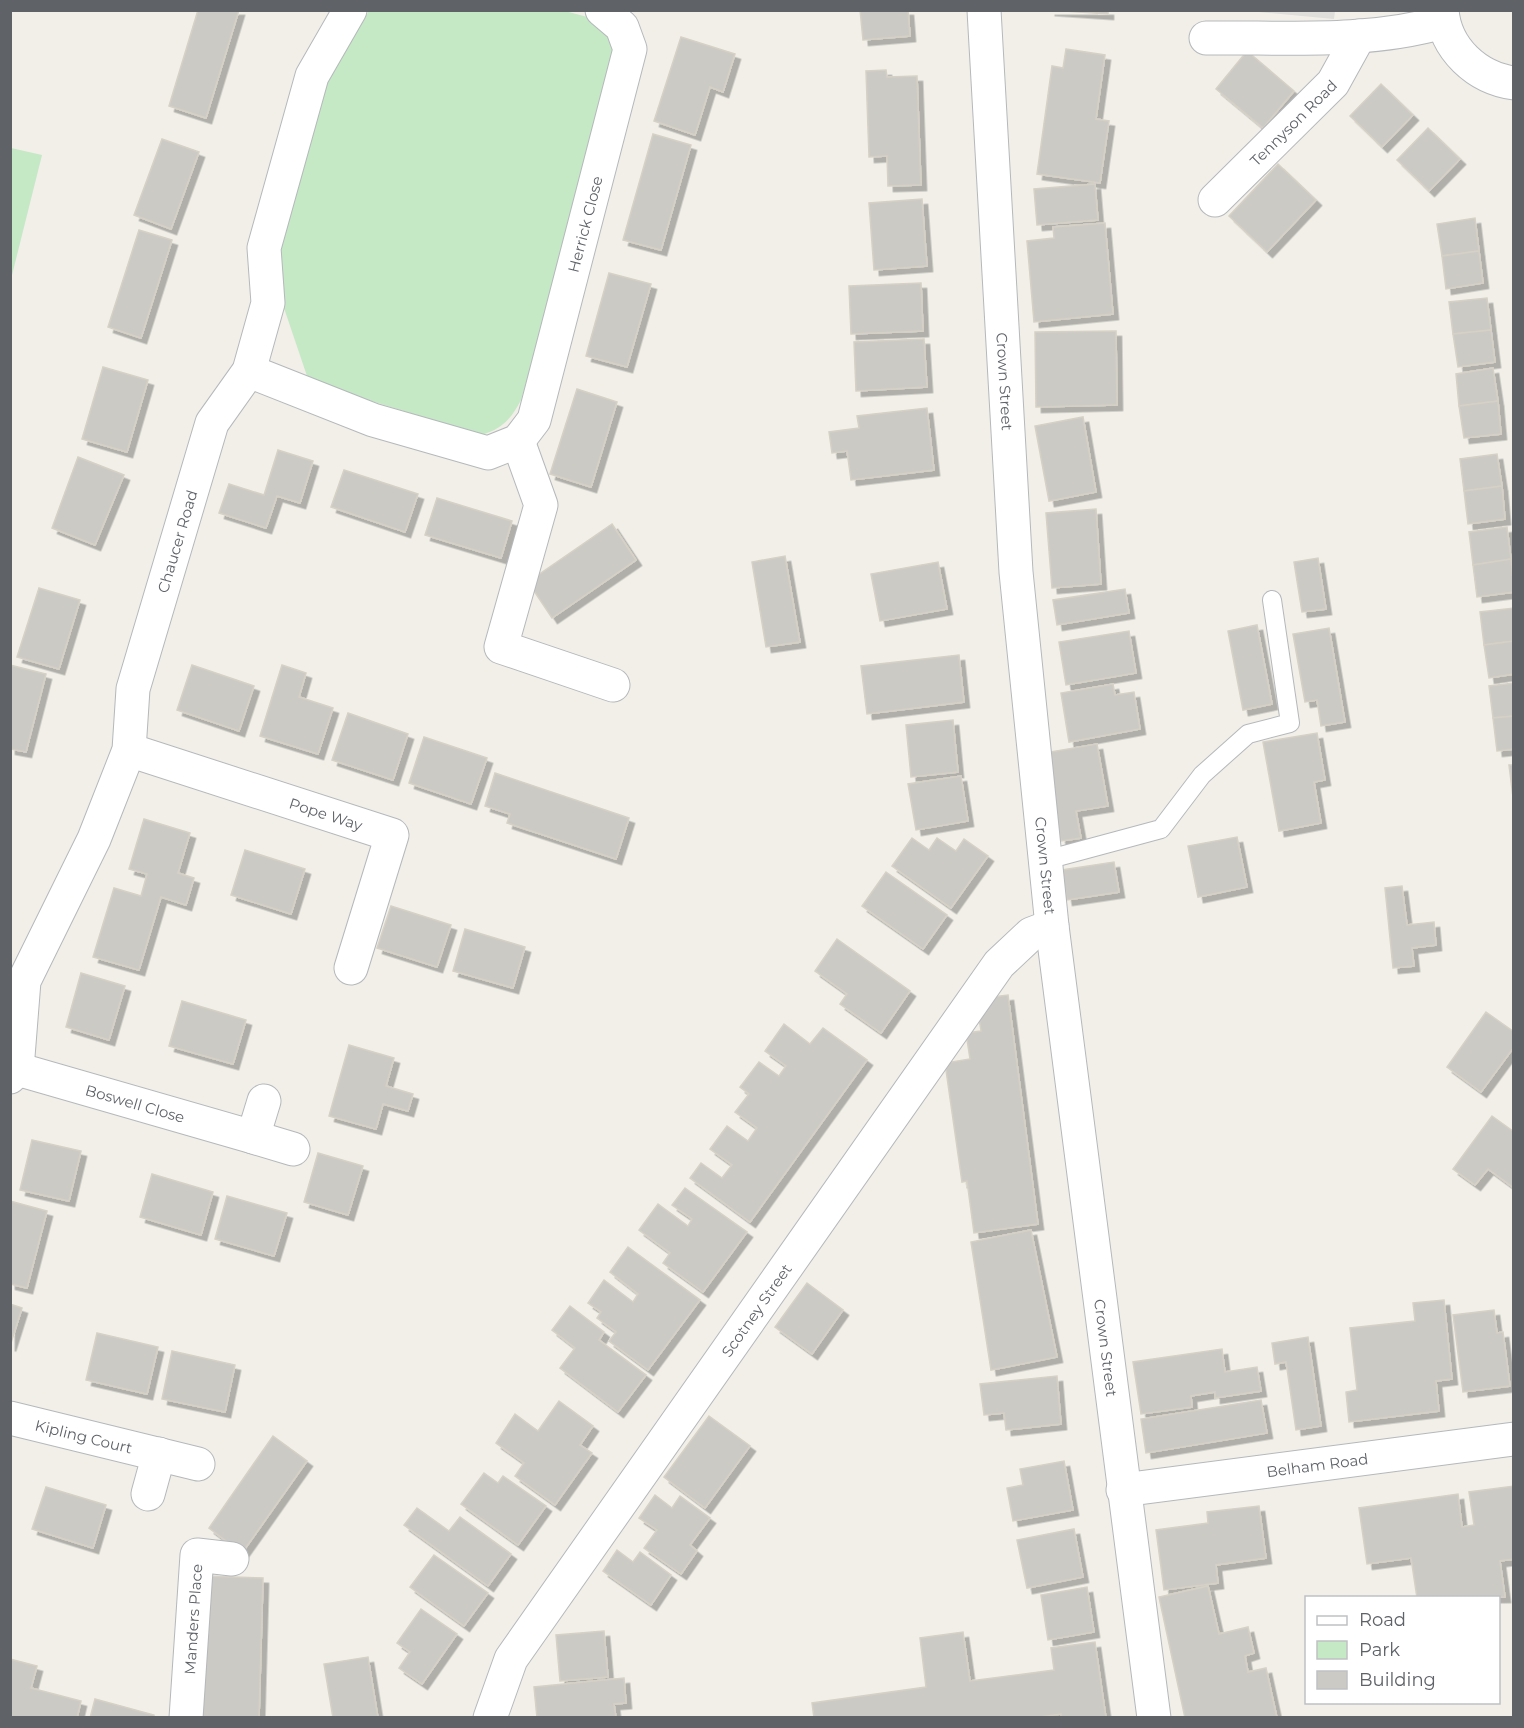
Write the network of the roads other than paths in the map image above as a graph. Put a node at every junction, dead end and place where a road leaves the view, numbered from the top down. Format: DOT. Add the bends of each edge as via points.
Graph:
graph roads {
  1 [pos="350,10"];
  2 [pos="602,10"];
  3 [pos="984,10"];
  4 [pos="1442,16"];
  5 [pos="1359,36"];
  6 [pos="1206,38"];
  7 [pos="1513,91"];
  8 [pos="1215,201"];
  9 [pos="249,371"];
  10 [pos="518,441"];
  11 [pos="1272,600"];
  12 [pos="613,685"];
  13 [pos="129,750"];
  14 [pos="1046,860"];
  15 [pos="1052,926"];
  16 [pos="351,968"];
  17 [pos="14,1073"];
  18 [pos="264,1101"];
  19 [pos="253,1137"];
  20 [pos="293,1149"];
  21 [pos="10,1418"];
  22 [pos="1514,1439"];
  23 [pos="159,1454"];
  24 [pos="198,1464"];
  25 [pos="1123,1490"];
  26 [pos="148,1494"];
  27 [pos="231,1559"];
  28 [pos="186,1718"];
  29 [pos="490,1718"];
  30 [pos="1154,1718"];
  1 -- 9 [label="street, Chaucer Road" via="312,76 303,106 264,249 268,303"];
  2 -- 10 [label="street, Herrick Close" via="622,27 630,50 534,420"];
  3 -- 14 [label="street, Crown Street" via="1016,572"];
  4 -- 5 [label="street" via="1405,32"];
  4 -- 7 [label="street" via="1466,62"];
  5 -- 6 [label="street"];
  5 -- 8 [label="street, Tennyson Road" via="1333,83"];
  9 -- 10 [label="street" via="373,420 488,453"];
  9 -- 13 [label="street, Chaucer Road" via="212,423 133,689"];
  10 -- 12 [label="street" via="541,505 501,647"];
  11 -- 14 [label="lane" via="1290,723 1248,734 1202,775 1161,829"];
  13 -- 16 [label="street, Pope Way" via="392,835"];
  13 -- 17 [label="street, Chaucer Road" via="94,839 24,981"];
  14 -- 15 [label="street, Crown Street"];
  15 -- 25 [label="street, Crown Street"];
  15 -- 29 [label="street, Scotney Street" via="1031,934 999,964 511,1659"];
  17 -- 19 [label="street, Boswell Close"];
  18 -- 19 [label="street"];
  19 -- 20 [label="street, Boswell Close"];
  21 -- 23 [label="street, Kipling Court"];
  22 -- 25 [label="street, Belham Road"];
  23 -- 24 [label="street, Kipling Court"];
  23 -- 26 [label="street"];
  25 -- 30 [label="street, Crown Street"];
  27 -- 28 [label="street, Manders Place" via="197,1556"];
}
